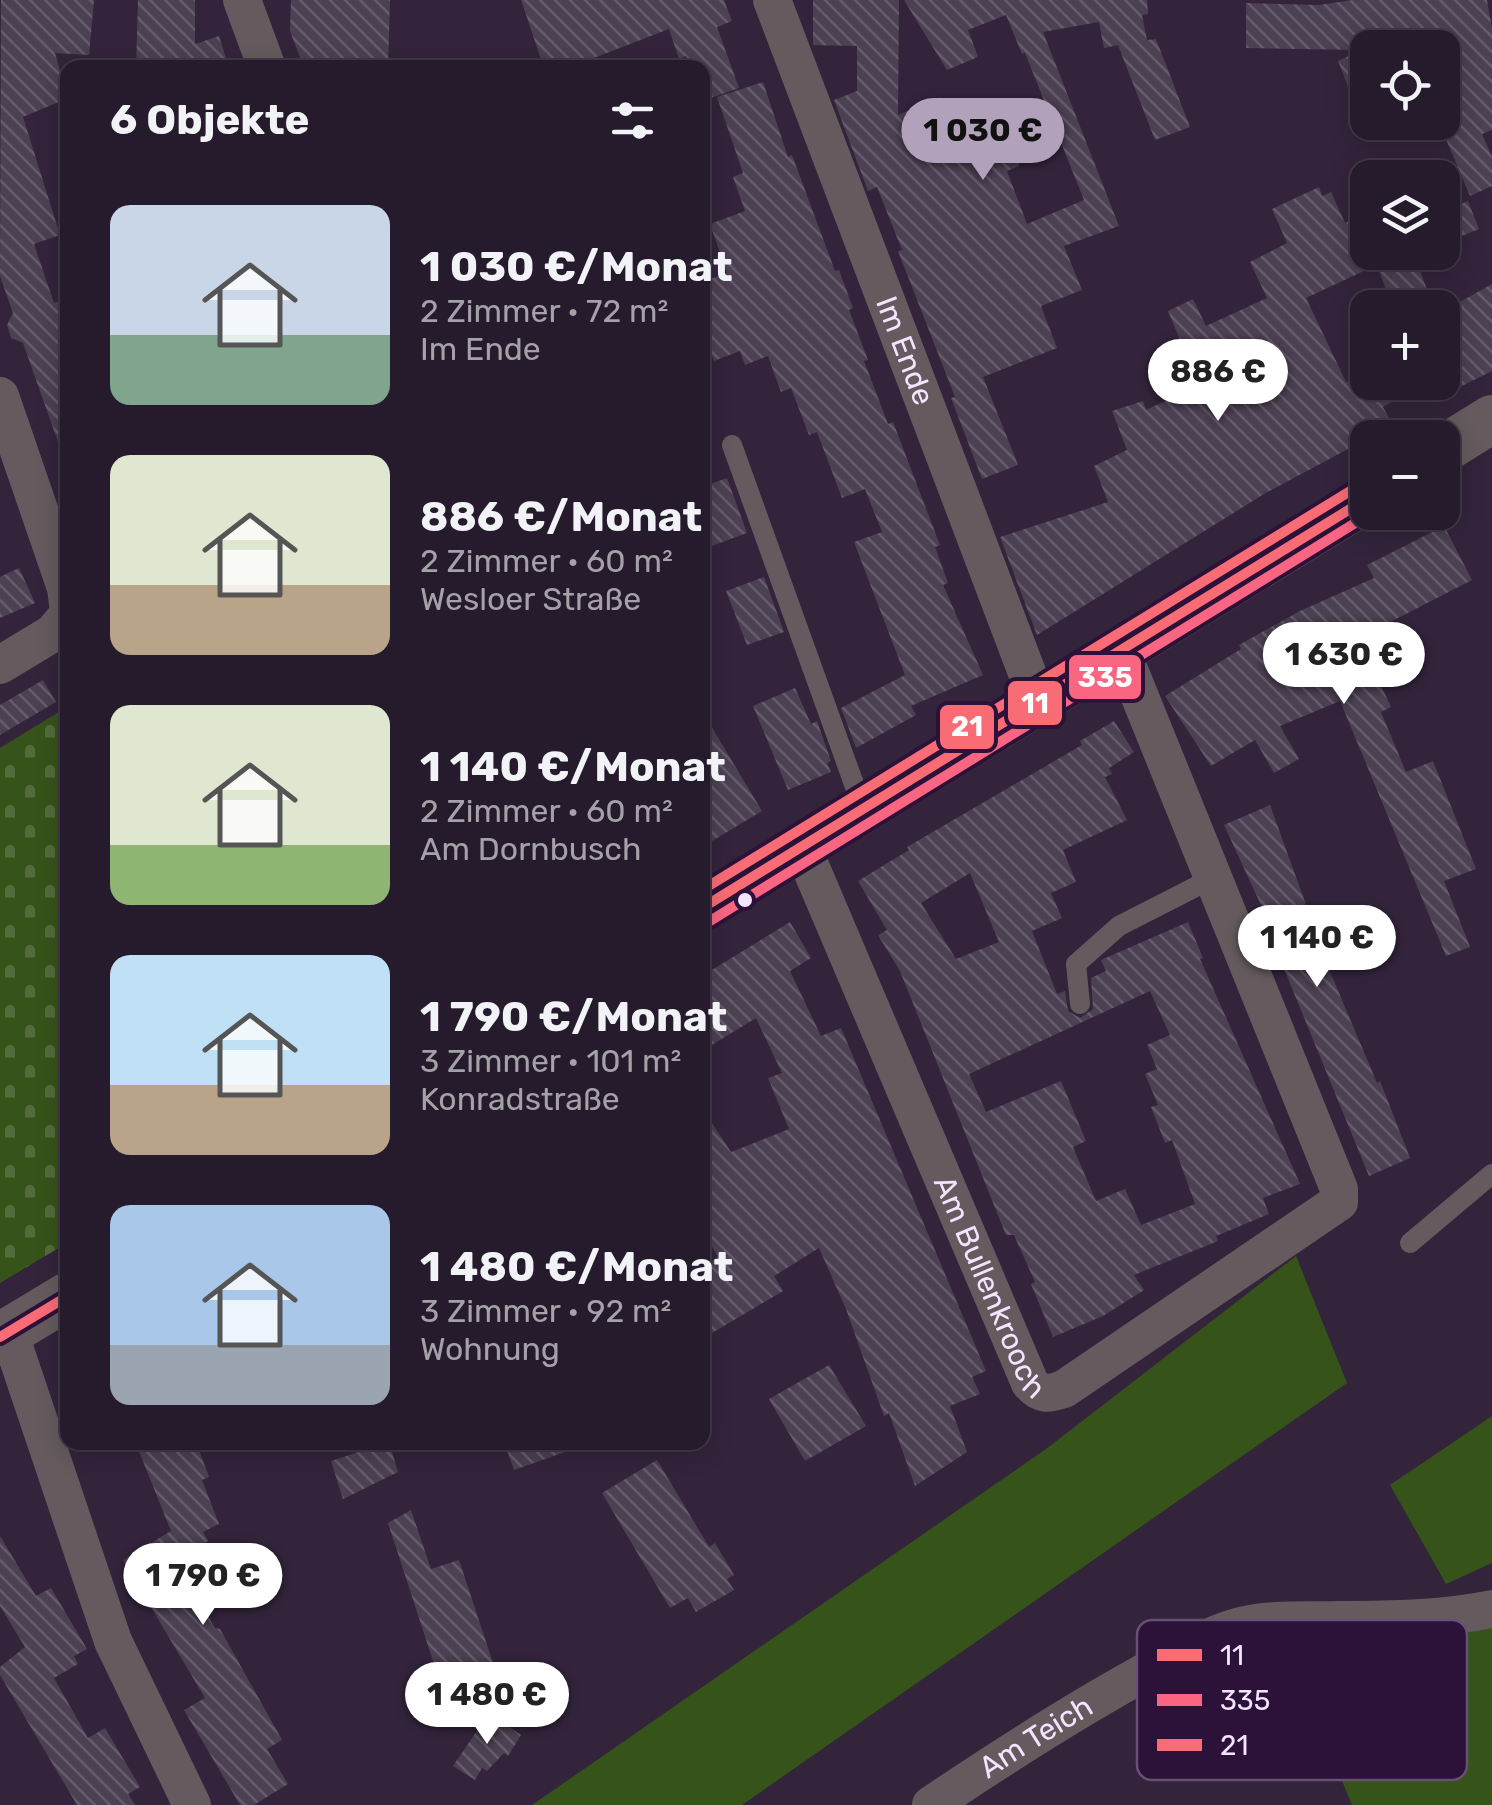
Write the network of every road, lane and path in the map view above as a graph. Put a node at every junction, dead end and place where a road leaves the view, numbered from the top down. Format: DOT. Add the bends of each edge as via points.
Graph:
graph roads {
  1 [pos="242,0"];
  2 [pos="772,0"];
  3 [pos="264,60"];
  4 [pos="0,396"];
  5 [pos="1492,419"];
  6 [pos="1460,439"];
  7 [pos="732,445"];
  8 [pos="1350,509"];
  9 [pos="60,571"];
  10 [pos="60,619"];
  11 [pos="1121,650"];
  12 [pos="0,664"];
  13 [pos="1036,700"];
  14 [pos="864,808"];
  15 [pos="802,847"];
  16 [pos="1213,878"];
  17 [pos="710,903"];
  18 [pos="1080,1004"];
  19 [pos="1492,1174"];
  20 [pos="1410,1243"];
  21 [pos="60,1301"];
  22 [pos="4,1335"];
  23 [pos="1492,1608"];
  24 [pos="1368,1620"];
  25 [pos="1137,1677"];
  26 [pos="192,1805"];
  27 [pos="931,1805"];
  1 -- 3 [label="street"];
  2 -- 13 [label="street, Im Ende"];
  4 -- 9 [label="street"];
  5 -- 6 [label="street"];
  7 -- 14 [label="lane"];
  8 -- 11 [label="street"];
  10 -- 12 [label="street"];
  11 -- 13 [label="street"];
  11 -- 16 [label="street"];
  13 -- 14 [label="street"];
  14 -- 15 [label="street"];
  15 -- 16 [label="street, Am Bullenkrooch" via="1030,1382 1047,1394 1064,1389 1339,1202"];
  15 -- 17 [label="street"];
  16 -- 18 [label="lane" via="1119,926 1076,964"];
  19 -- 20 [label="lane"];
  21 -- 22 [label="street"];
  22 -- 26 [label="street" via="113,1642"];
  23 -- 24 [label="street, Am Teich"];
  25 -- 27 [label="street, Am Teich"];
}
